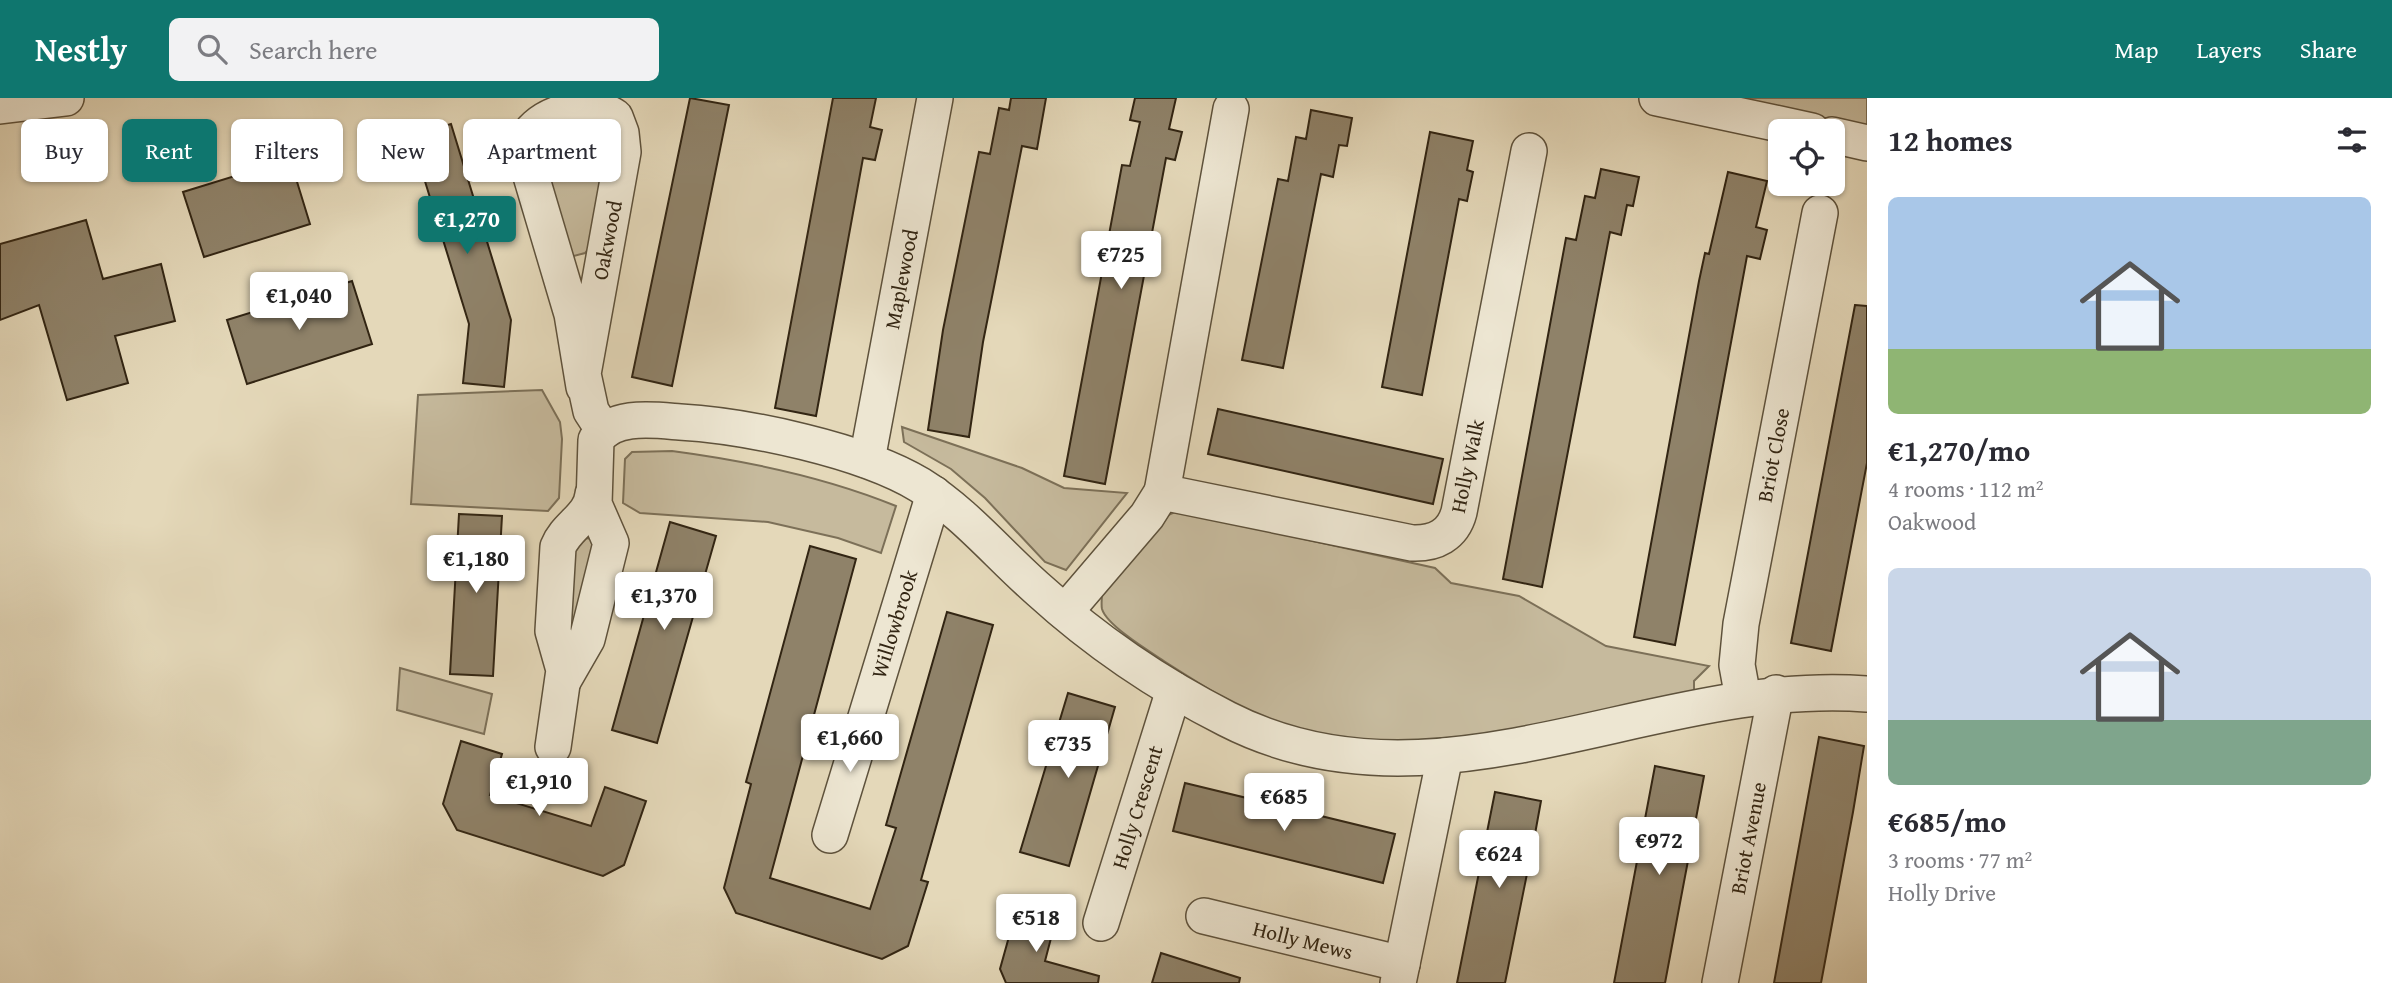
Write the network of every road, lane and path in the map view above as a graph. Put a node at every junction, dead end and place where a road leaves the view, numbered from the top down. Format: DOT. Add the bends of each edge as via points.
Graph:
graph roads {
  1 [pos="66,98"];
  2 [pos="935,98"];
  3 [pos="1657,98"];
  4 [pos="0,106"];
  5 [pos="1231,109"];
  6 [pos="1768,122"];
  7 [pos="1845,138"];
  8 [pos="1867,143"];
  9 [pos="1529,151"];
  10 [pos="1820,213"];
  11 [pos="584,387"];
  12 [pos="604,431"];
  13 [pos="867,460"];
  14 [pos="1162,492"];
  15 [pos="593,494"];
  16 [pos="934,494"];
  17 [pos="1065,612"];
  18 [pos="564,679"];
  19 [pos="1174,690"];
  20 [pos="1867,694"];
  21 [pos="1759,696"];
  22 [pos="553,747"];
  23 [pos="1445,756"];
  24 [pos="830,835"];
  25 [pos="1204,916"];
  26 [pos="1101,923"];
  27 [pos="1400,973"];
  28 [pos="1720,983"];
  1 -- 4 [label="street"];
  2 -- 13 [label="street, Maplewood"];
  3 -- 6 [label="street"];
  5 -- 14 [label="street"];
  7 -- 8 [label="street"];
  9 -- 14 [label="street, Holly Walk" via="1459,512 1450,531 1433,541 1412,543"];
  10 -- 21 [label="street, Briot Close" via="1739,631 1737,665"];
  11 -- 11 [label="street, Oakwood" via="584,364 623,152 615,117 594,108 542,118 527,135 523,149 572,314"];
  11 -- 12 [label="street, Oakwood" via="591,411"];
  12 -- 13 [label="street" via="645,420 706,424"];
  12 -- 15 [label="street" via="594,449"];
  13 -- 16 [label="street"];
  14 -- 17 [label="street"];
  15 -- 18 [label="street" via="596,513 611,543 587,639"];
  15 -- 18 [label="street" via="588,510 563,535 558,547 553,631"];
  16 -- 17 [label="street"];
  16 -- 24 [label="street, Willowbrook"];
  17 -- 19 [label="street"];
  18 -- 22 [label="street"];
  19 -- 23 [label="street" via="1254,732 1305,747 1362,756"];
  19 -- 26 [label="street, Holly Crescent"];
  20 -- 21 [label="street"];
  21 -- 23 [label="street" via="1522,746"];
  21 -- 28 [label="street, Briot Avenue"];
  23 -- 27 [label="street, Holly Mews"];
  25 -- 27 [label="street, Holly Mews"];
}
